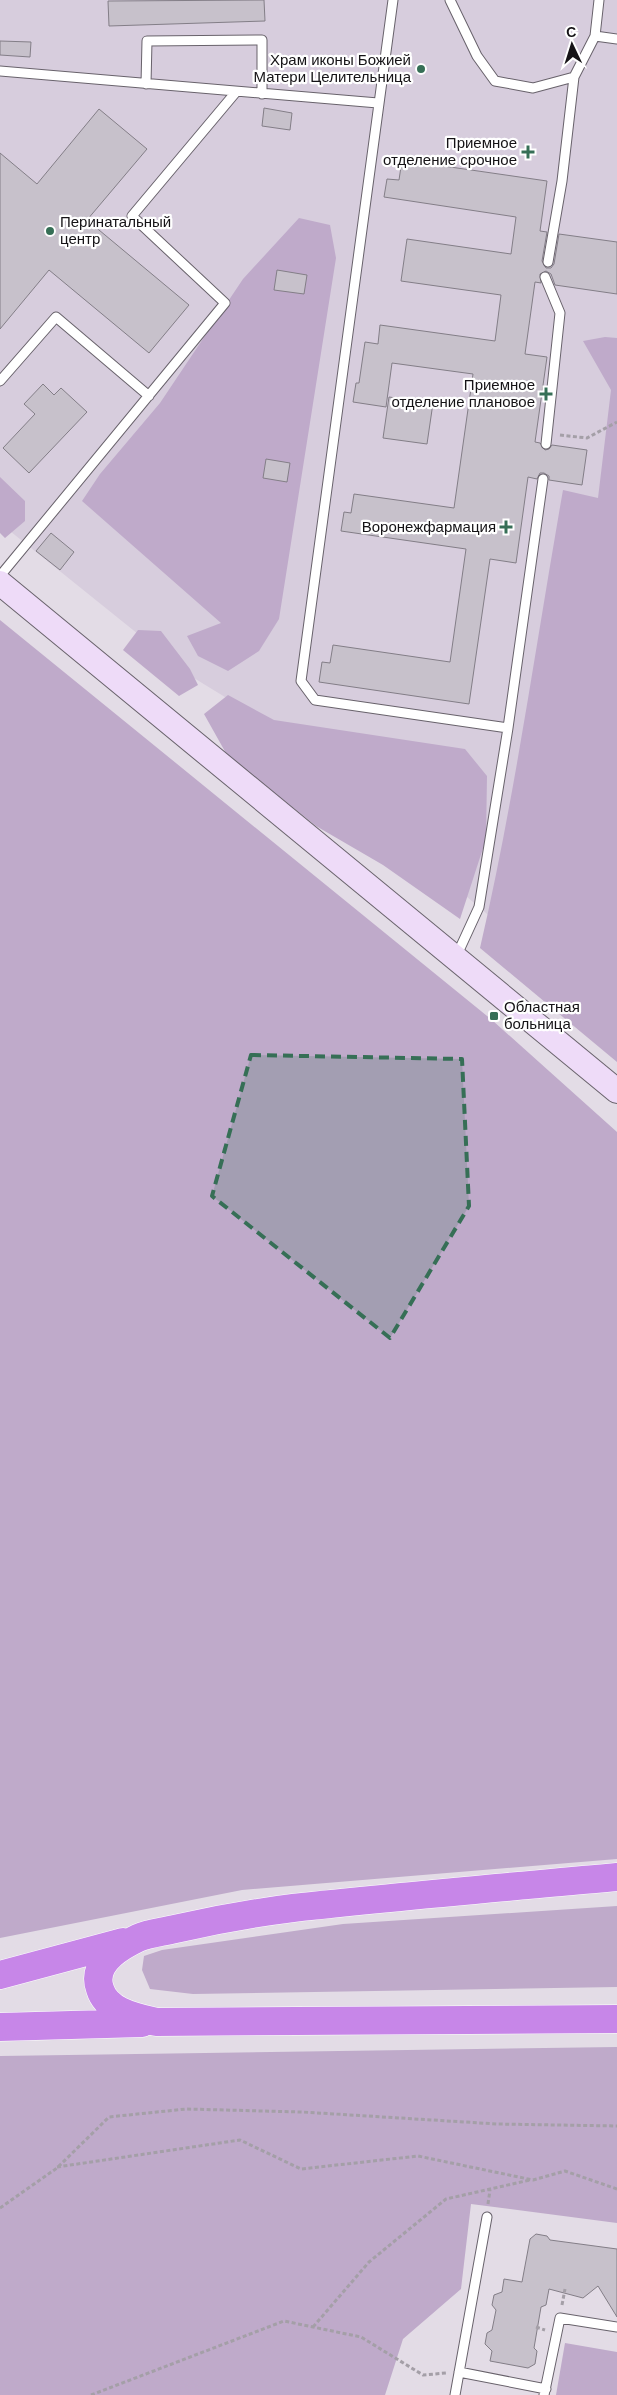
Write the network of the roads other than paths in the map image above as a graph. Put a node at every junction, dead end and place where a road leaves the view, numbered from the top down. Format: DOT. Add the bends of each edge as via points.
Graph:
graph roads {
  1 [pos="393,0"];
  2 [pos="450,0"];
  3 [pos="599,0"];
  4 [pos="596,36"];
  5 [pos="617,39"];
  6 [pos="0,71"];
  7 [pos="574,77"];
  8 [pos="146,84"];
  9 [pos="236,92"];
  10 [pos="262,94"];
  11 [pos="378,103"];
  12 [pos="548,262"];
  13 [pos="545,277"];
  14 [pos="0,381"];
  15 [pos="149,396"];
  16 [pos="546,444"];
  17 [pos="543,480"];
  18 [pos="0,576"];
  19 [pos="0,584"];
  20 [pos="508,728"];
  21 [pos="456,956"];
  22 [pos="617,1091"];
  23 [pos="617,1878"];
  24 [pos="139,1938"];
  25 [pos="0,1975"];
  26 [pos="617,2019"];
  27 [pos="156,2022"];
  28 [pos="0,2028"];
  29 [pos="487,2217"];
  30 [pos="617,2327"];
  31 [pos="459,2372"];
  32 [pos="545,2392"];
  33 [pos="455,2395"];
  1 -- 11 [label="lane"];
  2 -- 7 [label="lane" via="477,56 495,81 533,88"];
  3 -- 4 [label="lane"];
  4 -- 5 [label="lane"];
  4 -- 7 [label="lane"];
  6 -- 8 [label="lane"];
  7 -- 12 [label="lane" via="562,181"];
  8 -- 9 [label="lane"];
  8 -- 10 [label="lane" via="147,41 262,40"];
  9 -- 10 [label="lane"];
  9 -- 15 [label="lane" via="132,216 225,303"];
  10 -- 11 [label="lane"];
  11 -- 20 [label="lane" via="301,681 315,700"];
  13 -- 16 [label="lane" via="560,313"];
  14 -- 15 [label="lane" via="56,317"];
  15 -- 18 [label="lane"];
  17 -- 20 [label="lane"];
  19 -- 21 [label="street"];
  20 -- 21 [label="lane" via="479,907"];
  21 -- 22 [label="street"];
  23 -- 24 [label="highway" via="366,1900 231,1916"];
  24 -- 25 [label="highway"];
  24 -- 27 [label="highway" via="101,1964 97,1972 98,1984 101,1994 116,2008"];
  26 -- 27 [label="highway"];
  27 -- 28 [label="highway"];
  29 -- 31 [label="lane"];
  30 -- 32 [label="lane" via="560,2318"];
  31 -- 32 [label="lane"];
  31 -- 33 [label="lane"];
}
